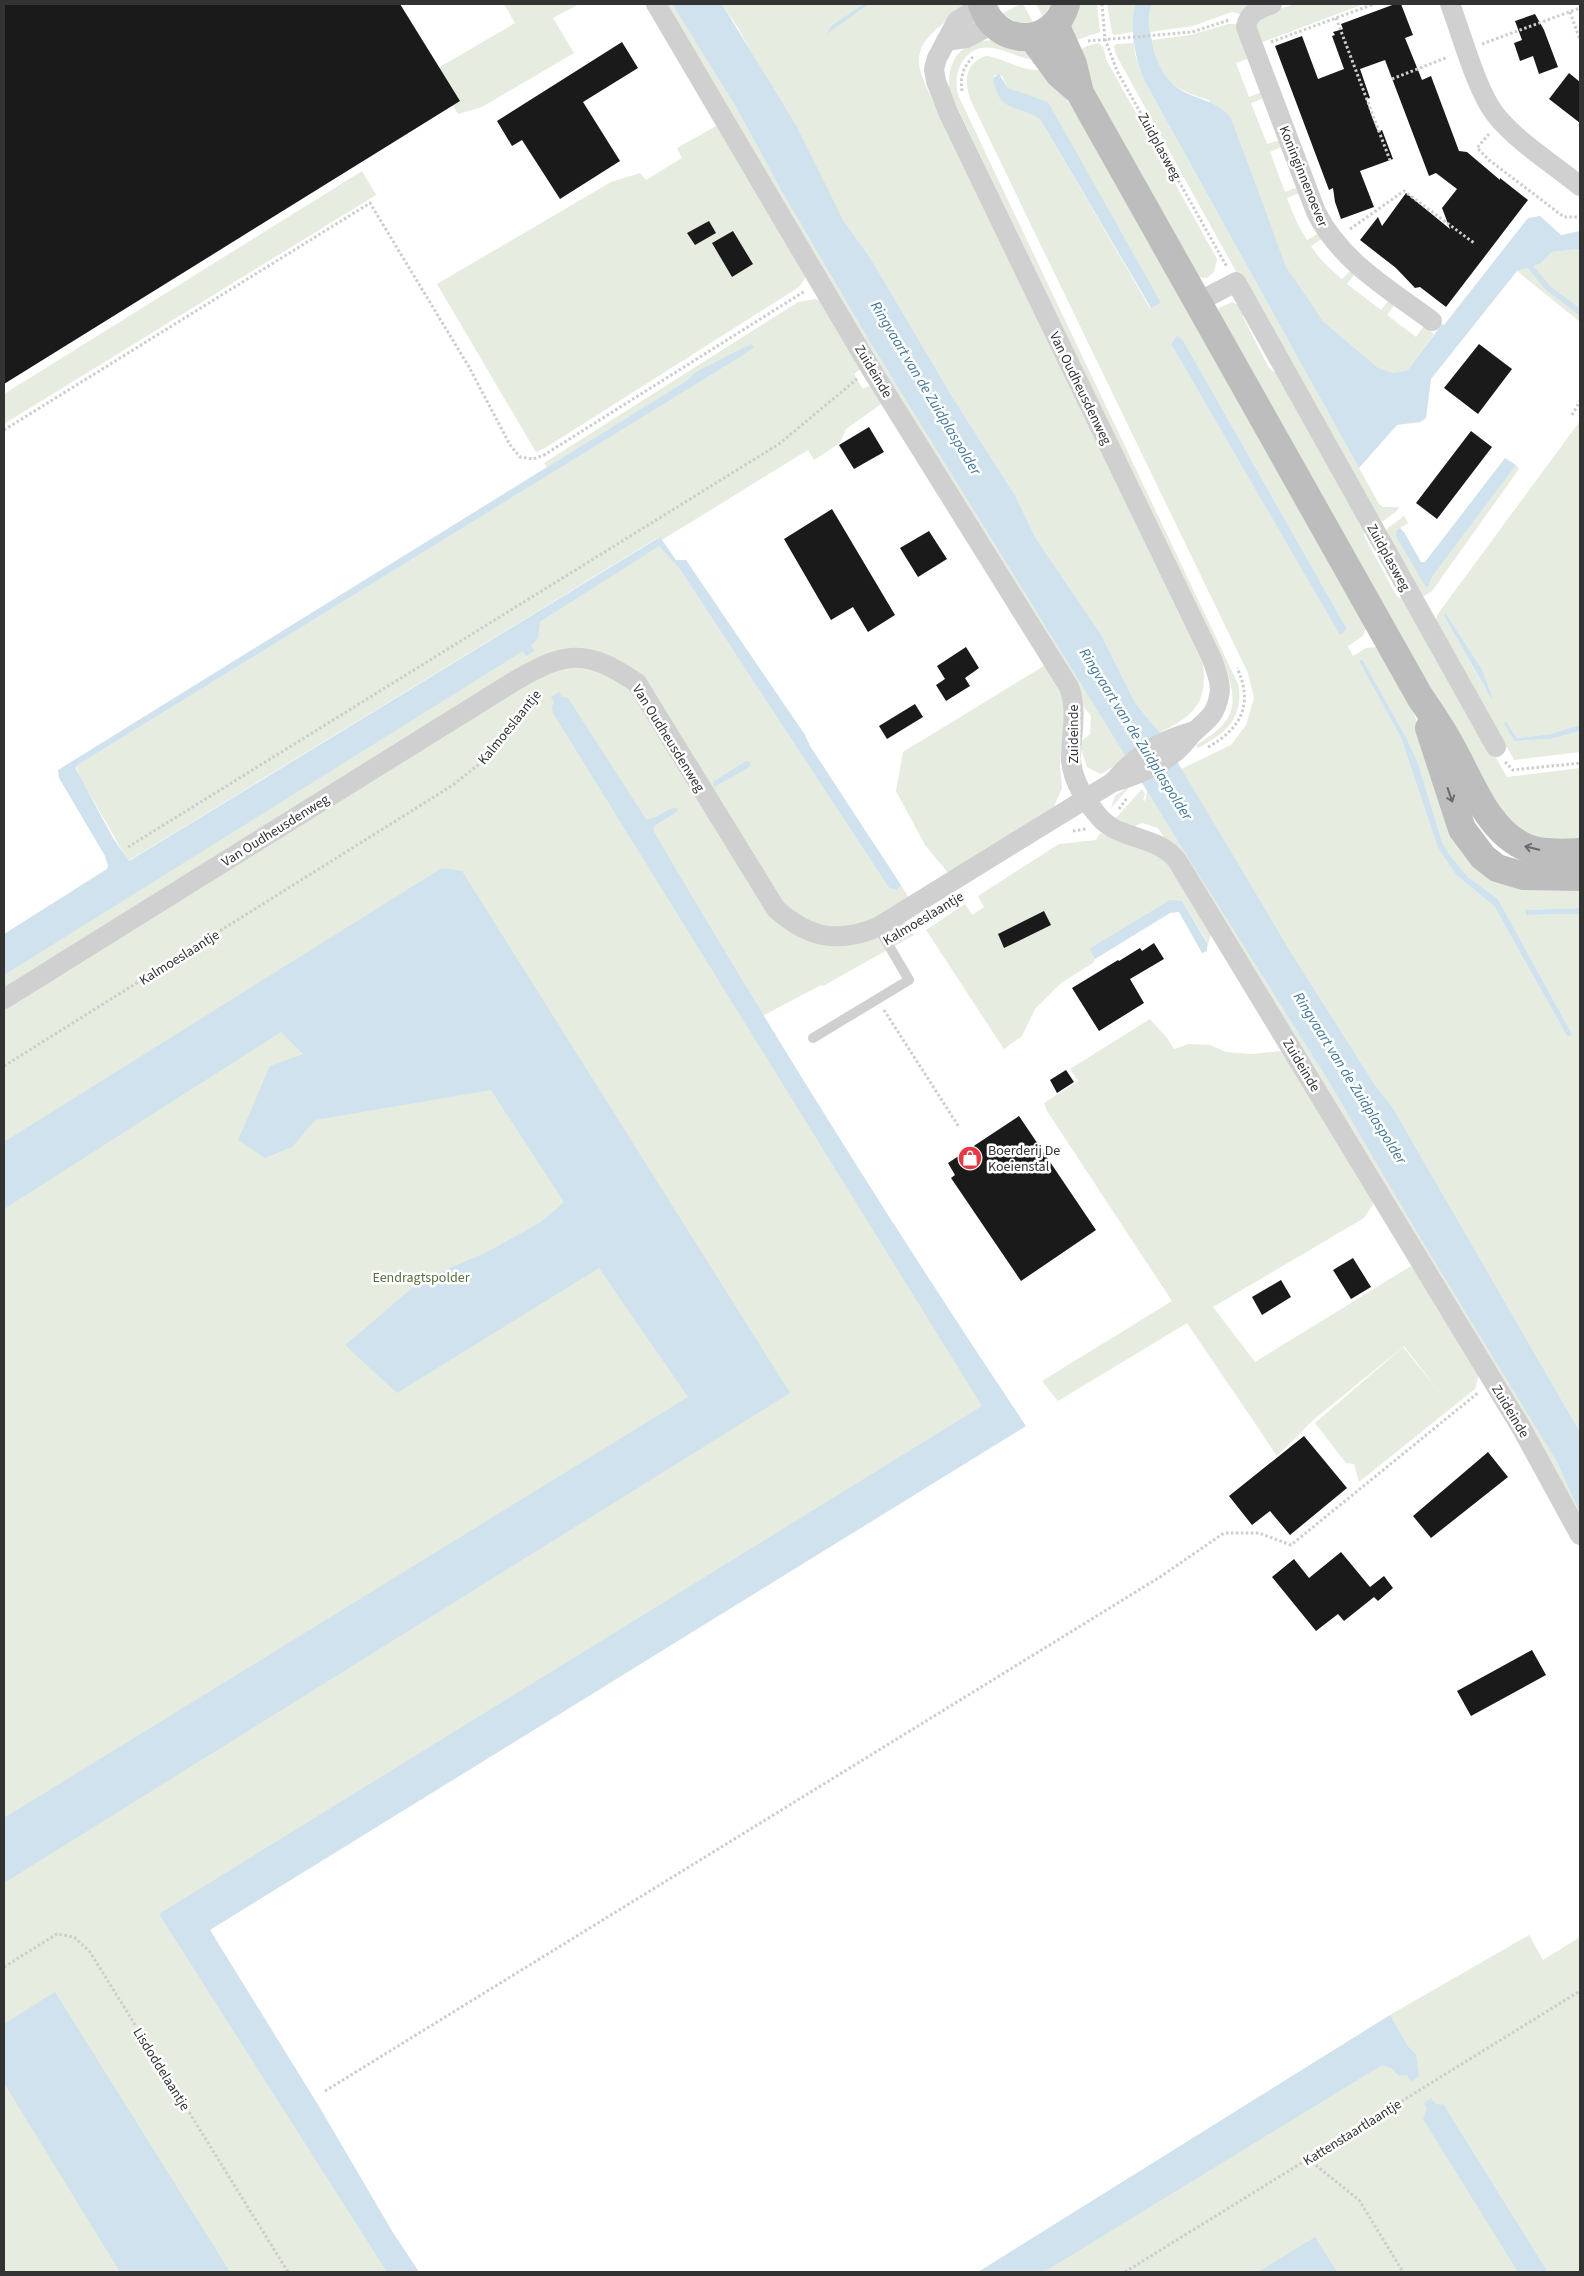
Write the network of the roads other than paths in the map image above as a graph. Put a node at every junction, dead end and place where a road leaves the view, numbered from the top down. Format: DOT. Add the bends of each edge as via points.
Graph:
graph roads {
  1 [pos="656,4"];
  2 [pos="1272,4"];
  3 [pos="1450,4"];
  4 [pos="985,11"];
  5 [pos="1051,22"];
  6 [pos="1580,186"];
  7 [pos="1198,302"];
  8 [pos="1432,321"];
  9 [pos="1420,697"];
  10 [pos="1496,747"];
  11 [pos="1085,798"];
  12 [pos="1580,852"];
  13 [pos="1580,877"];
  14 [pos="878,927"];
  15 [pos="4,999"];
  16 [pos="813,1038"];
  17 [pos="1580,1535"];
  1 -- 11 [label="street, Zuideinde" via="872,369 1069,687 1074,700 1072,767"];
  2 -- 8 [label="street, Koninginnenoever" via="1254,11 1246,27 1316,212 1333,241 1351,260"];
  3 -- 6 [label="street" via="1483,94 1501,121"];
  4 -- 5 [label="main road" via="1011,35"];
  4 -- 11 [label="street, Van Oudheusdenweg" via="957,21 941,48 934,68 936,81 948,112 1212,659 1219,681 1220,694 1212,715 1204,725 1131,778 1113,782"];
  5 -- 7 [label="main road" via="1073,64 1080,92"];
  7 -- 9 [label="main road"];
  7 -- 10 [label="street, Zuidplasweg" via="1236,282"];
  12 -- 9 [label="main road, one-way" via="1528,848 1498,828"];
  9 -- 13 [label="main road, one-way" via="1462,829 1483,857 1498,868 1524,876"];
  11 -- 14 [label="street, Van Oudheusdenweg"];
  11 -- 17 [label="street, Zuideinde" via="1103,820 1118,831 1160,846 1173,855 1522,1429"];
  14 -- 15 [label="street, Van Oudheusdenweg" via="860,934 832,937 798,926 782,915 767,896 637,683 602,662 570,658 549,662 521,677"];
  14 -- 16 [label="lane" via="909,980"];
}
